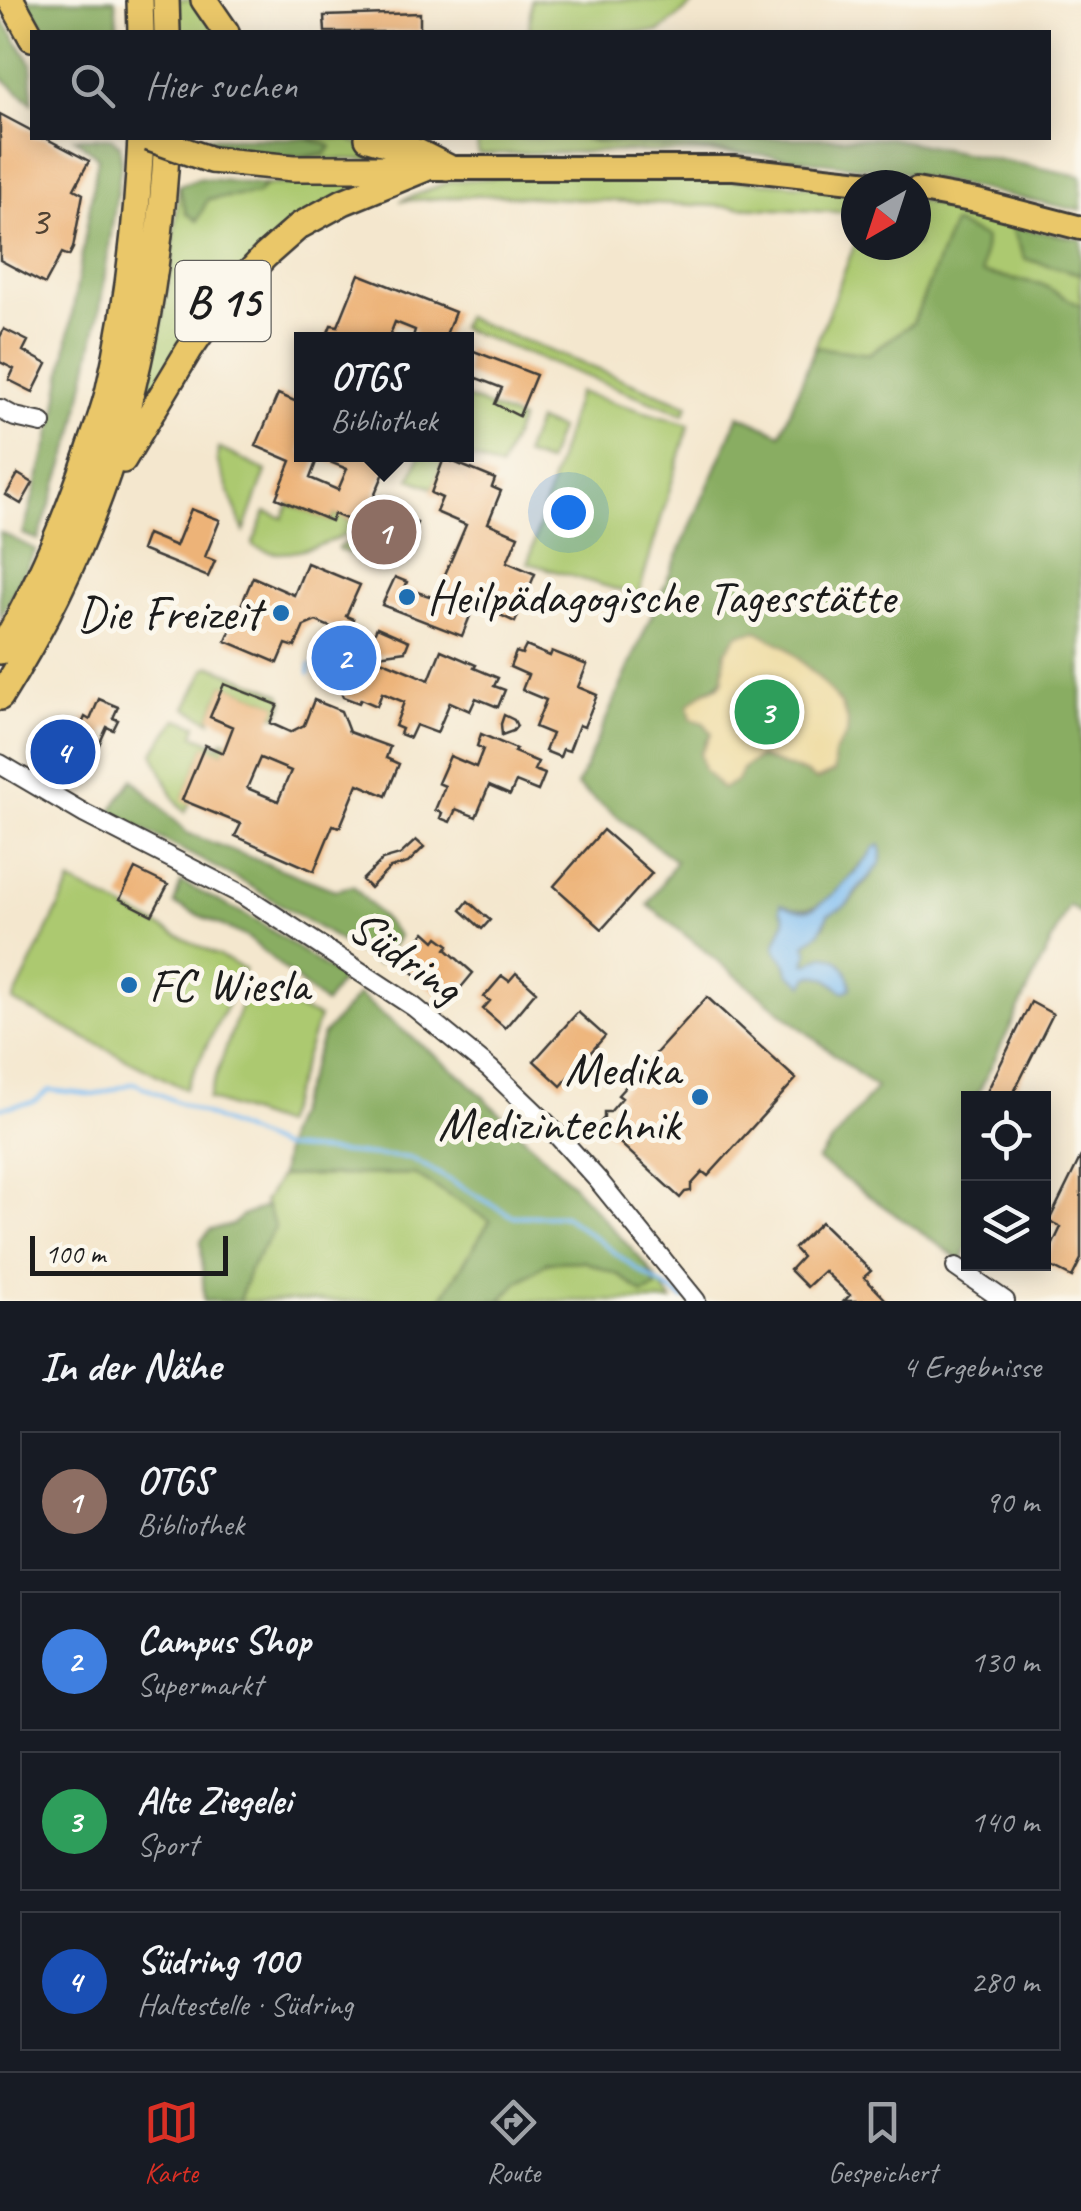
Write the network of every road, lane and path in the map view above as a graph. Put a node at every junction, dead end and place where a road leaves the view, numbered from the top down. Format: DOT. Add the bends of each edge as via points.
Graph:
graph roads {
  1 [pos="10,0"];
  2 [pos="140,0"];
  3 [pos="166,0"];
  4 [pos="204,0"];
  5 [pos="141,30"];
  6 [pos="167,30"];
  7 [pos="225,30"];
  8 [pos="30,35"];
  9 [pos="141,140"];
  10 [pos="155,140"];
  11 [pos="166,140"];
  12 [pos="375,140"];
  13 [pos="437,168"];
  14 [pos="841,180"];
  15 [pos="931,193"];
  16 [pos="1081,228"];
  17 [pos="0,409"];
  18 [pos="42,423"];
  19 [pos="95,512"];
  20 [pos="0,651"];
  21 [pos="0,697"];
  22 [pos="0,764"];
  23 [pos="956,1266"];
  24 [pos="696,1301"];
  25 [pos="1005,1301"];
  1 -- 8 [label="highway"];
  2 -- 5 [label="highway"];
  3 -- 6 [label="highway"];
  4 -- 7 [label="highway"];
  9 -- 20 [label="highway, B 15" via="127,294 109,392 73,499"];
  10 -- 13 [label="highway, bridge" via="211,160 294,168"];
  11 -- 19 [label="highway, B 15" via="142,347"];
  12 -- 13 [label="highway" via="417,152"];
  13 -- 14 [label="main road" via="734,168"];
  13 -- 19 [label="highway, B 15" via="343,202 299,226 266,256 225,298"];
  15 -- 16 [label="main road"];
  17 -- 18 [label="street"];
  19 -- 21 [label="highway, B 15" via="56,600"];
  22 -- 24 [label="street, Südring" via="243,894 414,1007 547,1124"];
  23 -- 25 [label="street"];
}
